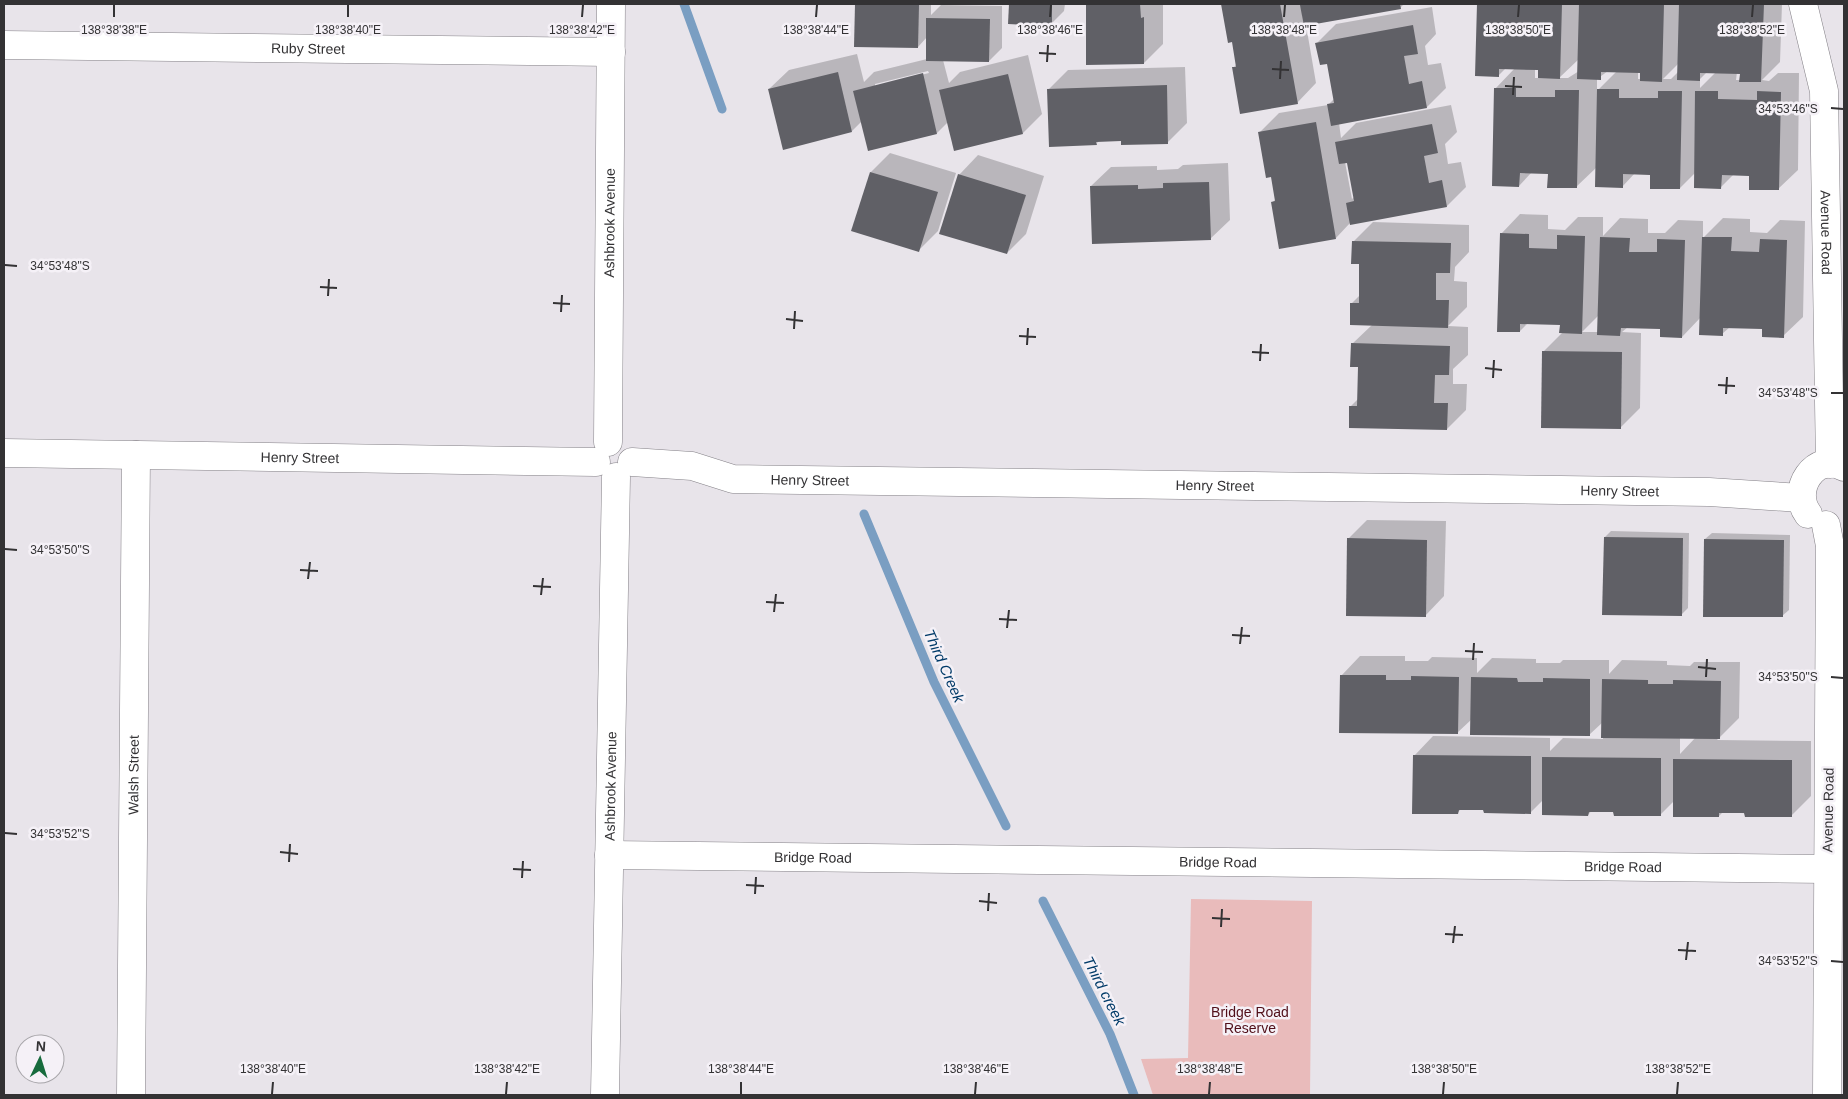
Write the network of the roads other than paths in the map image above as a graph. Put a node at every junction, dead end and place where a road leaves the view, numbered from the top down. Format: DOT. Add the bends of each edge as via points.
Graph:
graph roads {
  1 [pos="611,4"];
  2 [pos="1803,4"];
  3 [pos="4,45"];
  4 [pos="611,52"];
  5 [pos="4,453"];
  6 [pos="136,455"];
  7 [pos="613,461"];
  8 [pos="1837,466"];
  9 [pos="1801,498"];
  10 [pos="1835,524"];
  11 [pos="609,854"];
  12 [pos="1827,869"];
  13 [pos="131,1095"];
  14 [pos="605,1095"];
  15 [pos="1827,1095"];
  1 -- 4 [label="street, Ashbrook Avenue"];
  2 -- 8 [label="street, Avenue Road" via="1824,91"];
  3 -- 4 [label="street, Ruby Street"];
  4 -- 7 [label="street, Ashbrook Avenue"];
  5 -- 6 [label="street, Henry Street"];
  6 -- 7 [label="street, Henry Street"];
  6 -- 13 [label="street, Walsh Street"];
  7 -- 9 [label="street, Henry Street" via="692,466 733,479 1689,492"];
  7 -- 11 [label="street, Ashbrook Avenue"];
  8 -- 9 [label="street" via="1819,466 1806,477 1801,487"];
  9 -- 10 [label="street" via="1810,517"];
  10 -- 12 [label="street, Avenue Road" via="1830,546"];
  11 -- 12 [label="street, Bridge Road"];
  11 -- 14 [label="street, Ashbrook Avenue"];
  12 -- 15 [label="street, Avenue Road"];
}
